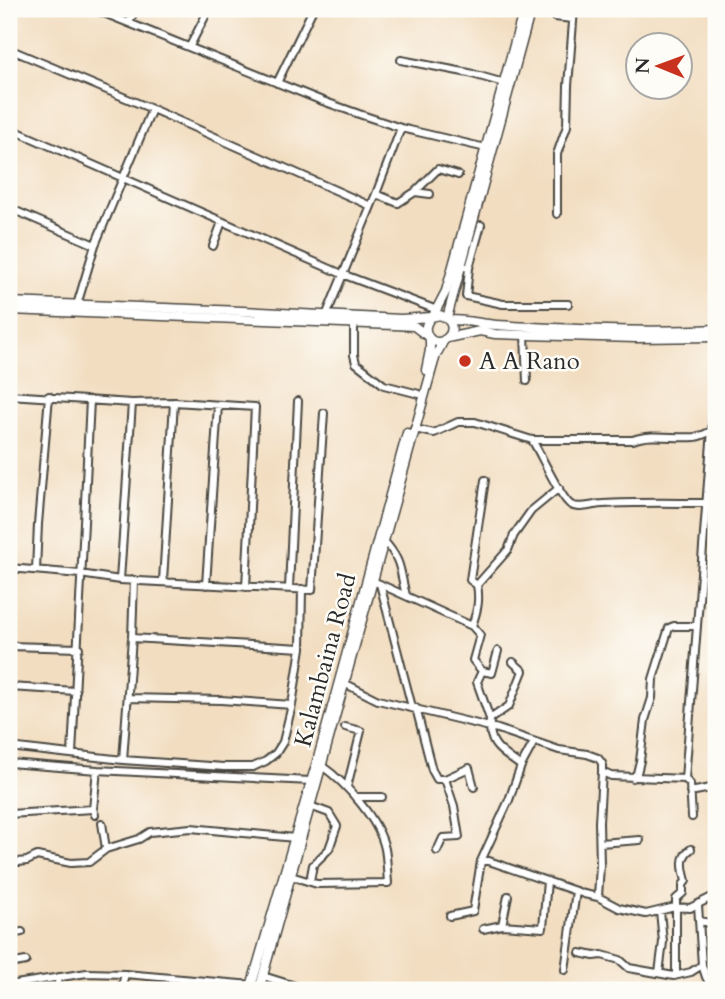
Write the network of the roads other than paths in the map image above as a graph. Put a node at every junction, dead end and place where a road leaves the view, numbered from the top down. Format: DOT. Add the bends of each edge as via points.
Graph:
graph roads {
  1 [pos="94,9"];
  2 [pos="135,9"];
  3 [pos="209,9"];
  4 [pos="313,9"];
  5 [pos="524,9"];
  6 [pos="531,9"];
  7 [pos="574,9"];
  8 [pos="555,17"];
  9 [pos="572,19"];
  10 [pos="129,23"];
  11 [pos="190,46"];
  12 [pos="9,49"];
  13 [pos="401,61"];
  14 [pos="276,83"];
  15 [pos="504,83"];
  16 [pos="152,109"];
  17 [pos="9,128"];
  18 [pos="401,128"];
  19 [pos="486,148"];
  20 [pos="458,175"];
  21 [pos="124,178"];
  22 [pos="415,192"];
  23 [pos="376,194"];
  24 [pos="430,194"];
  25 [pos="371,205"];
  26 [pos="9,208"];
  27 [pos="556,214"];
  28 [pos="222,222"];
  29 [pos="481,225"];
  30 [pos="95,246"];
  31 [pos="212,246"];
  32 [pos="465,267"];
  33 [pos="342,274"];
  34 [pos="9,302"];
  35 [pos="568,304"];
  36 [pos="77,305"];
  37 [pos="9,310"];
  38 [pos="434,315"];
  39 [pos="326,316"];
  40 [pos="448,319"];
  41 [pos="354,323"];
  42 [pos="716,329"];
  43 [pos="525,335"];
  44 [pos="429,337"];
  45 [pos="716,337"];
  46 [pos="446,339"];
  47 [pos="527,381"];
  48 [pos="419,394"];
  49 [pos="9,395"];
  50 [pos="49,396"];
  51 [pos="90,400"];
  52 [pos="298,401"];
  53 [pos="174,402"];
  54 [pos="132,403"];
  55 [pos="218,404"];
  56 [pos="324,414"];
  57 [pos="414,429"];
  58 [pos="711,432"];
  59 [pos="698,437"];
  60 [pos="532,440"];
  61 [pos="711,444"];
  62 [pos="485,480"];
  63 [pos="559,488"];
  64 [pos="706,503"];
  65 [pos="384,541"];
  66 [pos="9,568"];
  67 [pos="36,570"];
  68 [pos="80,574"];
  69 [pos="120,580"];
  70 [pos="134,580"];
  71 [pos="163,581"];
  72 [pos="377,582"];
  73 [pos="206,585"];
  74 [pos="477,585"];
  75 [pos="246,587"];
  76 [pos="289,588"];
  77 [pos="302,589"];
  78 [pos="406,595"];
  79 [pos="472,626"];
  80 [pos="697,626"];
  81 [pos="132,638"];
  82 [pos="9,646"];
  83 [pos="79,648"];
  84 [pos="302,648"];
  85 [pos="498,651"];
  86 [pos="513,662"];
  87 [pos="482,671"];
  88 [pos="344,683"];
  89 [pos="9,687"];
  90 [pos="76,691"];
  91 [pos="128,698"];
  92 [pos="292,705"];
  93 [pos="414,708"];
  94 [pos="490,719"];
  95 [pos="345,727"];
  96 [pos="490,727"];
  97 [pos="534,742"];
  98 [pos="9,747"];
  99 [pos="72,754"];
  100 [pos="123,760"];
  101 [pos="9,763"];
  102 [pos="322,766"];
  103 [pos="521,766"];
  104 [pos="638,769"];
  105 [pos="97,770"];
  106 [pos="602,772"];
  107 [pos="642,776"];
  108 [pos="633,778"];
  109 [pos="445,779"];
  110 [pos="685,779"];
  111 [pos="311,781"];
  112 [pos="347,787"];
  113 [pos="474,787"];
  114 [pos="716,787"];
  115 [pos="690,792"];
  116 [pos="355,797"];
  117 [pos="382,797"];
  118 [pos="310,806"];
  119 [pos="9,814"];
  120 [pos="692,817"];
  121 [pos="102,823"];
  122 [pos="295,838"];
  123 [pos="640,840"];
  124 [pos="600,843"];
  125 [pos="106,849"];
  126 [pos="691,849"];
  127 [pos="438,852"];
  128 [pos="9,859"];
  129 [pos="481,861"];
  130 [pos="291,876"];
  131 [pos="310,881"];
  132 [pos="547,881"];
  133 [pos="576,891"];
  134 [pos="716,895"];
  135 [pos="508,896"];
  136 [pos="598,897"];
  137 [pos="698,905"];
  138 [pos="675,907"];
  139 [pos="660,911"];
  140 [pos="450,916"];
  141 [pos="699,921"];
  142 [pos="716,924"];
  143 [pos="502,925"];
  144 [pos="483,929"];
  145 [pos="22,932"];
  146 [pos="9,934"];
  147 [pos="580,953"];
  148 [pos="26,961"];
  149 [pos="9,964"];
  150 [pos="702,965"];
  151 [pos="565,971"];
  152 [pos="691,972"];
  153 [pos="659,973"];
  154 [pos="125,974"];
  155 [pos="676,975"];
  156 [pos="263,976"];
  157 [pos="59,977"];
  158 [pos="706,977"];
  159 [pos="176,980"];
  160 [pos="9,985"];
  161 [pos="254,989"];
  162 [pos="57,990"];
  163 [pos="121,990"];
  164 [pos="173,990"];
  165 [pos="308,990"];
  166 [pos="713,990"];
  1 -- 10 [label="street"];
  2 -- 10 [label="street"];
  3 -- 11 [label="street"];
  4 -- 14 [label="street"];
  5 -- 15 [label="main road"];
  6 -- 32 [label="main road"];
  7 -- 9 [label="street"];
  8 -- 9 [label="street"];
  9 -- 27 [label="street" via="567,126 556,154"];
  10 -- 11 [label="street"];
  11 -- 14 [label="street"];
  12 -- 16 [label="street"];
  13 -- 15 [label="street"];
  14 -- 18 [label="street"];
  15 -- 19 [label="main road"];
  16 -- 21 [label="street"];
  16 -- 25 [label="street"];
  17 -- 21 [label="street"];
  18 -- 19 [label="street"];
  18 -- 23 [label="street"];
  19 -- 38 [label="main road" via="446,291"];
  20 -- 22 [label="street" via="438,169"];
  21 -- 28 [label="street"];
  21 -- 30 [label="street"];
  22 -- 23 [label="street" via="398,204"];
  22 -- 24 [label="street"];
  23 -- 25 [label="street"];
  25 -- 33 [label="street"];
  26 -- 30 [label="street"];
  28 -- 31 [label="street"];
  28 -- 33 [label="street"];
  29 -- 32 [label="street"];
  30 -- 36 [label="street"];
  32 -- 35 [label="street" via="466,296 503,304"];
  32 -- 40 [label="main road"];
  33 -- 38 [label="street"];
  33 -- 39 [label="street"];
  34 -- 36 [label="main road"];
  36 -- 39 [label="main road"];
  37 -- 41 [label="main road"];
  38 -- 39 [label="main road" via="401,319"];
  38 -- 40 [label="main road"];
  38 -- 44 [label="main road" via="425,328"];
  40 -- 42 [label="main road" via="593,329"];
  40 -- 46 [label="main road" via="452,327"];
  41 -- 44 [label="main road" via="414,326"];
  41 -- 48 [label="street" via="356,363 384,385"];
  43 -- 45 [label="main road"];
  43 -- 46 [label="main road" via="480,331"];
  43 -- 47 [label="street"];
  44 -- 46 [label="main road"];
  44 -- 48 [label="main road, Kalambaina Road" via="428,363"];
  45 -- 58 [label="street"];
  46 -- 57 [label="main road, Kalambaina Road" via="436,355"];
  48 -- 111 [label="main road, Kalambaina Road"];
  49 -- 50 [label="street"];
  50 -- 51 [label="street"];
  50 -- 67 [label="street"];
  51 -- 54 [label="street"];
  51 -- 68 [label="street"];
  52 -- 76 [label="street"];
  53 -- 54 [label="street"];
  53 -- 55 [label="street"];
  53 -- 71 [label="street"];
  54 -- 69 [label="street"];
  55 -- 73 [label="street"];
  55 -- 75 [label="street" via="255,407"];
  56 -- 77 [label="street" via="312,590"];
  57 -- 60 [label="street" via="434,433 458,422 475,422"];
  57 -- 65 [label="main road, Kalambaina Road"];
  58 -- 59 [label="street"];
  58 -- 61 [label="street"];
  59 -- 60 [label="street"];
  59 -- 61 [label="street"];
  60 -- 63 [label="street"];
  61 -- 64 [label="street"];
  62 -- 74 [label="street" via="470,580"];
  63 -- 64 [label="street" via="568,503 577,507"];
  63 -- 74 [label="street" via="531,511 508,550"];
  64 -- 80 [label="street"];
  65 -- 72 [label="main road, Kalambaina Road"];
  65 -- 78 [label="street" via="395,553"];
  66 -- 67 [label="street"];
  67 -- 68 [label="street"];
  68 -- 69 [label="street"];
  68 -- 83 [label="street"];
  69 -- 70 [label="street"];
  70 -- 71 [label="street"];
  70 -- 81 [label="street"];
  71 -- 73 [label="street"];
  72 -- 78 [label="street"];
  72 -- 88 [label="main road, Kalambaina Road"];
  72 -- 93 [label="street"];
  73 -- 75 [label="street"];
  74 -- 79 [label="street" via="479,604"];
  75 -- 76 [label="street"];
  76 -- 77 [label="street"];
  77 -- 84 [label="street"];
  78 -- 79 [label="street"];
  79 -- 87 [label="street" via="480,635 472,660"];
  80 -- 104 [label="street" via="669,628 653,679"];
  80 -- 110 [label="street"];
  81 -- 84 [label="street"];
  81 -- 91 [label="street"];
  82 -- 83 [label="street"];
  83 -- 90 [label="street"];
  84 -- 92 [label="street"];
  85 -- 87 [label="street" via="492,673"];
  86 -- 94 [label="street" via="523,671 509,706"];
  87 -- 94 [label="street" via="477,682"];
  88 -- 93 [label="street" via="378,700"];
  88 -- 102 [label="main road, Kalambaina Road"];
  89 -- 90 [label="street"];
  90 -- 99 [label="street"];
  91 -- 92 [label="street"];
  91 -- 100 [label="street"];
  92 -- 100 [label="street" via="283,742 276,753 253,767"];
  93 -- 96 [label="street"];
  93 -- 109 [label="street" via="432,770 437,779"];
  94 -- 96 [label="street"];
  95 -- 112 [label="street" via="361,731"];
  96 -- 97 [label="street"];
  96 -- 103 [label="street" via="493,744"];
  97 -- 103 [label="street"];
  97 -- 106 [label="street" via="598,758"];
  98 -- 99 [label="street"];
  99 -- 100 [label="street"];
  101 -- 105 [label="street"];
  102 -- 112 [label="street"];
  102 -- 118 [label="main road, Kalambaina Road"];
  103 -- 129 [label="street"];
  104 -- 107 [label="street"];
  104 -- 108 [label="street"];
  105 -- 111 [label="street"];
  105 -- 119 [label="street" via="94,812"];
  106 -- 108 [label="street"];
  106 -- 124 [label="street"];
  107 -- 108 [label="street"];
  107 -- 110 [label="street"];
  109 -- 113 [label="street" via="469,768"];
  109 -- 127 [label="street" via="458,838 443,838"];
  110 -- 115 [label="street"];
  111 -- 122 [label="main road, Kalambaina Road"];
  112 -- 116 [label="street"];
  114 -- 115 [label="street"];
  115 -- 120 [label="street"];
  116 -- 117 [label="street"];
  116 -- 131 [label="street" via="384,848 388,883"];
  118 -- 130 [label="main road, Kalambaina Road"];
  118 -- 131 [label="street" via="329,813 337,826 330,849 313,865"];
  121 -- 125 [label="street"];
  122 -- 125 [label="street" via="191,828 150,832"];
  122 -- 161 [label="main road, Kalambaina Road"];
  123 -- 124 [label="street"];
  124 -- 136 [label="street"];
  125 -- 128 [label="street" via="81,863 37,856 18,862"];
  126 -- 138 [label="street" via="684,859 686,880"];
  129 -- 132 [label="street"];
  129 -- 140 [label="street" via="473,911"];
  130 -- 131 [label="street"];
  130 -- 156 [label="main road, Kalambaina Road"];
  132 -- 133 [label="street"];
  132 -- 143 [label="street" via="544,928"];
  133 -- 136 [label="street"];
  133 -- 151 [label="street"];
  134 -- 137 [label="street"];
  135 -- 143 [label="street"];
  136 -- 139 [label="street" via="634,912"];
  137 -- 138 [label="street"];
  137 -- 141 [label="street"];
  138 -- 139 [label="street"];
  138 -- 155 [label="street"];
  139 -- 153 [label="street"];
  141 -- 142 [label="street"];
  141 -- 150 [label="street"];
  143 -- 144 [label="street"];
  145 -- 146 [label="street"];
  147 -- 153 [label="street"];
  148 -- 149 [label="street"];
  150 -- 152 [label="street"];
  150 -- 158 [label="street"];
  152 -- 155 [label="street"];
  152 -- 158 [label="street"];
  153 -- 155 [label="street"];
  154 -- 157 [label="street"];
  154 -- 159 [label="street"];
  154 -- 163 [label="street"];
  156 -- 161 [label="main road, Kalambaina Road"];
  156 -- 165 [label="street"];
  157 -- 160 [label="street"];
  157 -- 162 [label="street"];
  158 -- 166 [label="street"];
  159 -- 161 [label="street"];
  159 -- 164 [label="street"];
}
